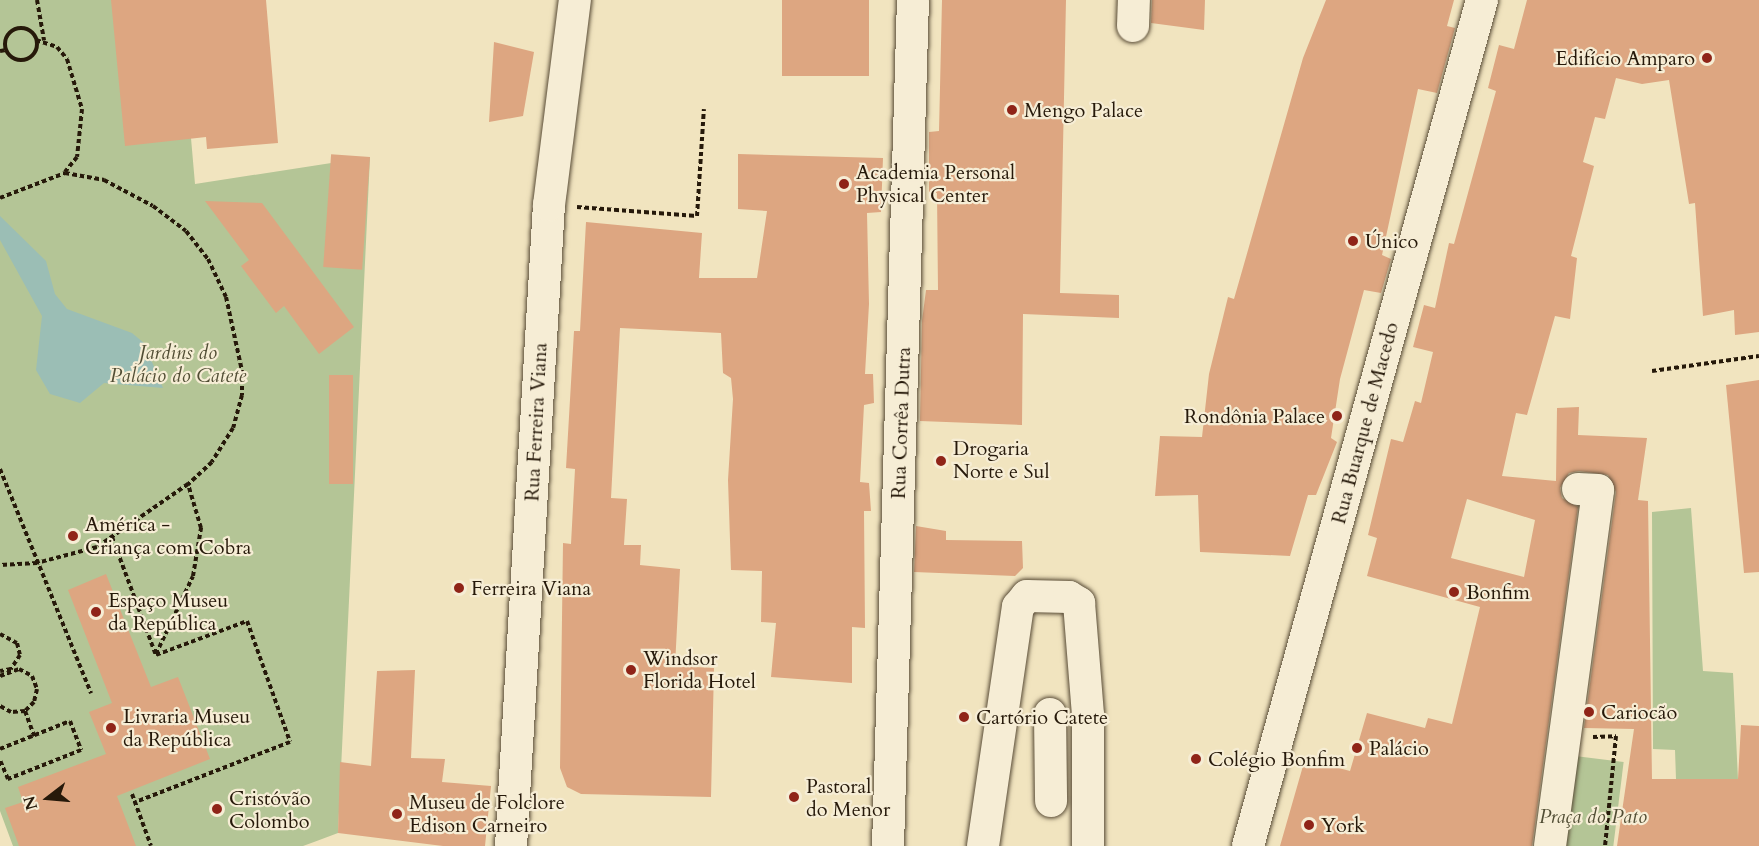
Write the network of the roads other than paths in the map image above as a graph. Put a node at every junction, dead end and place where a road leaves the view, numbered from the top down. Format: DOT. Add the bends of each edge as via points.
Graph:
graph roads {
  1 [pos="575,0"];
  2 [pos="913,0"];
  3 [pos="1482,0"];
  4 [pos="1578,489"];
  5 [pos="1002,714"];
  6 [pos="1050,714"];
  7 [pos="1088,715"];
  8 [pos="1051,801"];
  9 [pos="511,846"];
  10 [pos="888,846"];
  11 [pos="983,846"];
  12 [pos="1088,846"];
  13 [pos="1248,846"];
  14 [pos="1550,846"];
  1 -- 9 [label="street, Rua Ferreira Viana" via="549,205"];
  2 -- 10 [label="street, Rua Corrêa Dutra"];
  3 -- 13 [label="street, Rua Buarque de Macedo"];
  4 -- 14 [label="street" via="1598,490"];
  5 -- 6 [label="street"];
  5 -- 7 [label="street" via="1022,598 1048,596 1069,597 1079,603"];
  5 -- 11 [label="street"];
  6 -- 7 [label="street"];
  6 -- 8 [label="street"];
  7 -- 12 [label="street"];
}
